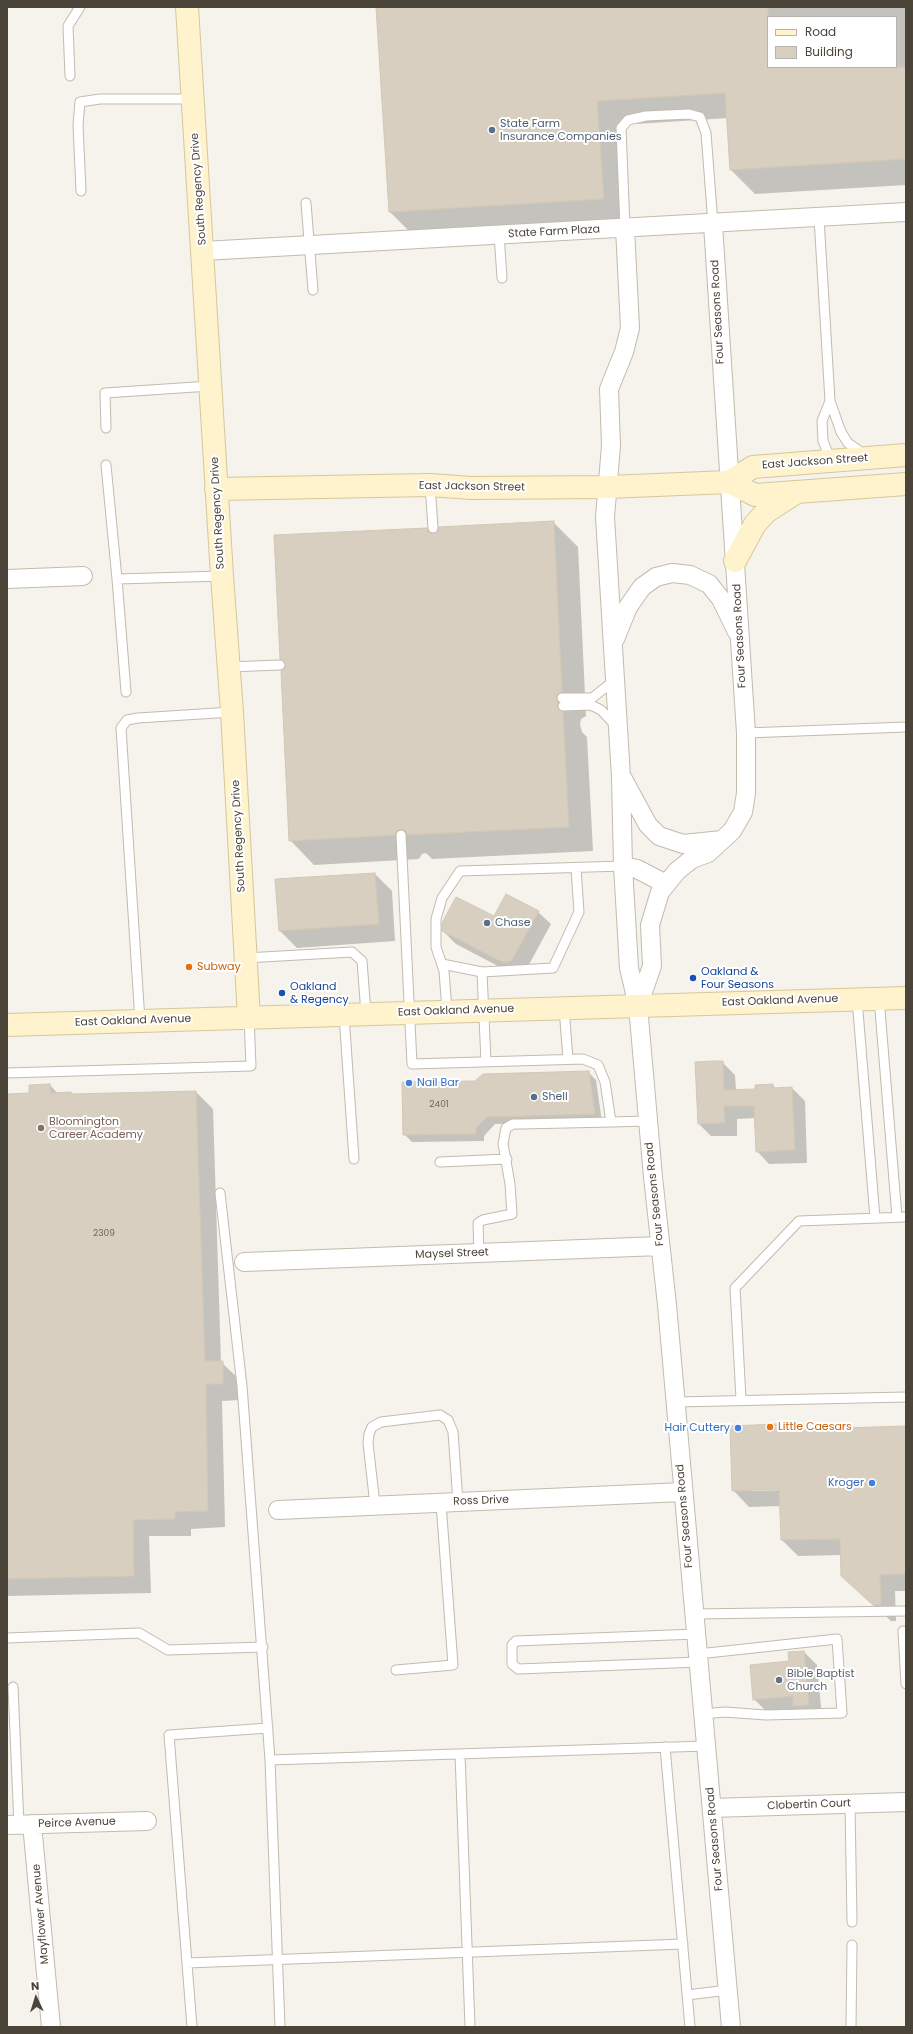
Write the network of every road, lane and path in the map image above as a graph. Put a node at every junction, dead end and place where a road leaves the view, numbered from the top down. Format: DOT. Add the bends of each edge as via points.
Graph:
graph roads {
  1 [pos="80,7"];
  2 [pos="187,7"];
  3 [pos="70,76"];
  4 [pos="193,99"];
  5 [pos="81,191"];
  6 [pos="306,203"];
  7 [pos="906,212"];
  8 [pos="819,218"];
  9 [pos="713,224"];
  10 [pos="625,228"];
  11 [pos="499,234"];
  12 [pos="309,245"];
  13 [pos="203,251"];
  14 [pos="502,278"];
  15 [pos="313,290"];
  16 [pos="210,386"];
  17 [pos="830,401"];
  18 [pos="106,428"];
  19 [pos="906,456"];
  20 [pos="870,458"];
  21 [pos="837,461"];
  22 [pos="106,465"];
  23 [pos="729,482"];
  24 [pos="903,484"];
  25 [pos="430,485"];
  26 [pos="608,487"];
  27 [pos="216,489"];
  28 [pos="799,490"];
  29 [pos="433,528"];
  30 [pos="735,561"];
  31 [pos="83,576"];
  32 [pos="222,576"];
  33 [pos="7,579"];
  34 [pos="117,579"];
  35 [pos="740,638"];
  36 [pos="613,645"];
  37 [pos="280,665"];
  38 [pos="228,667"];
  39 [pos="615,680"];
  40 [pos="126,692"];
  41 [pos="232,712"];
  42 [pos="906,727"];
  43 [pos="618,728"];
  44 [pos="746,733"];
  45 [pos="621,777"];
  46 [pos="401,835"];
  47 [pos="722,840"];
  48 [pos="623,866"];
  49 [pos="576,868"];
  50 [pos="666,884"];
  51 [pos="245,958"];
  52 [pos="442,964"];
  53 [pos="482,972"];
  54 [pos="879,998"];
  55 [pos="906,998"];
  56 [pos="858,999"];
  57 [pos="638,1006"];
  58 [pos="564,1008"];
  59 [pos="484,1010"];
  60 [pos="447,1011"];
  61 [pos="409,1013"];
  62 [pos="366,1014"];
  63 [pos="344,1015"];
  64 [pos="249,1018"];
  65 [pos="140,1021"];
  66 [pos="7,1025"];
  67 [pos="568,1060"];
  68 [pos="486,1062"];
  69 [pos="7,1074"];
  70 [pos="648,1121"];
  71 [pos="611,1122"];
  72 [pos="354,1159"];
  73 [pos="507,1159"];
  74 [pos="440,1162"];
  75 [pos="220,1193"];
  76 [pos="901,1217"];
  77 [pos="875,1218"];
  78 [pos="660,1246"];
  79 [pos="479,1253"];
  80 [pos="244,1262"];
  81 [pos="906,1396"];
  82 [pos="741,1399"];
  83 [pos="676,1402"];
  84 [pos="683,1492"];
  85 [pos="449,1502"];
  86 [pos="375,1505"];
  87 [pos="278,1510"];
  88 [pos="906,1611"];
  89 [pos="694,1614"];
  90 [pos="904,1631"];
  91 [pos="696,1634"];
  92 [pos="7,1638"];
  93 [pos="263,1647"];
  94 [pos="698,1658"];
  95 [pos="396,1670"];
  96 [pos="906,1684"];
  97 [pos="13,1687"];
  98 [pos="704,1714"];
  99 [pos="268,1728"];
  100 [pos="706,1746"];
  101 [pos="665,1747"];
  102 [pos="460,1754"];
  103 [pos="270,1760"];
  104 [pos="906,1802"];
  105 [pos="850,1804"];
  106 [pos="712,1808"];
  107 [pos="147,1820"];
  108 [pos="19,1825"];
  109 [pos="852,1922"];
  110 [pos="683,1944"];
  111 [pos="852,1945"];
  112 [pos="467,1953"];
  113 [pos="278,1960"];
  114 [pos="187,1963"];
  115 [pos="728,1990"];
  116 [pos="687,1995"];
  117 [pos="50,2027"];
  118 [pos="192,2027"];
  119 [pos="280,2027"];
  120 [pos="470,2027"];
  121 [pos="690,2027"];
  122 [pos="731,2027"];
  123 [pos="851,2027"];
  1 -- 3 [label="lane" via="68,26"];
  2 -- 4 [label="main road, South Regency Drive"];
  4 -- 5 [label="lane" via="100,98 80,102 78,125"];
  4 -- 13 [label="main road, South Regency Drive"];
  6 -- 12 [label="lane"];
  7 -- 8 [label="street, State Farm Plaza"];
  8 -- 9 [label="street, State Farm Plaza"];
  8 -- 17 [label="lane"];
  9 -- 10 [label="street, State Farm Plaza"];
  9 -- 10 [label="lane" via="706,133 700,117 690,114 646,116 628,120 621,128"];
  9 -- 23 [label="street, Four Seasons Road"];
  10 -- 11 [label="street, State Farm Plaza"];
  10 -- 26 [label="street, Four Seasons Road" via="630,328 624,352 609,389 611,446"];
  11 -- 12 [label="street, State Farm Plaza"];
  11 -- 14 [label="lane"];
  12 -- 13 [label="street, State Farm Plaza"];
  12 -- 15 [label="lane"];
  13 -- 16 [label="main road, South Regency Drive"];
  16 -- 18 [label="lane" via="105,393"];
  16 -- 27 [label="main road, South Regency Drive"];
  17 -- 20 [label="lane" via="848,442"];
  17 -- 21 [label="lane" via="822,421 823,441 828,453"];
  19 -- 20 [label="main road, East Jackson Street"];
  20 -- 21 [label="main road, East Jackson Street"];
  21 -- 23 [label="main road, East Jackson Street" via="753,467"];
  21 -- 24 [label="main road"];
  22 -- 34 [label="lane"];
  23 -- 26 [label="main road, East Jackson Street"];
  23 -- 28 [label="main road, East Jackson Street" via="755,495"];
  23 -- 30 [label="street, Four Seasons Road"];
  24 -- 28 [label="main road, East Jackson Street"];
  25 -- 26 [label="main road, East Jackson Street" via="471,488"];
  25 -- 27 [label="main road, East Jackson Street"];
  25 -- 29 [label="lane"];
  26 -- 36 [label="street, Four Seasons Road" via="605,517"];
  27 -- 32 [label="main road, South Regency Drive"];
  28 -- 30 [label="main road" via="766,512 755,524"];
  30 -- 35 [label="street, Four Seasons Road"];
  31 -- 33 [label="street"];
  32 -- 34 [label="lane"];
  32 -- 38 [label="main road, South Regency Drive"];
  34 -- 40 [label="lane"];
  35 -- 36 [label="street" via="710,584 690,575 672,573 656,577 642,587 628,606"];
  35 -- 44 [label="street, Four Seasons Road"];
  36 -- 39 [label="street, Four Seasons Road"];
  37 -- 38 [label="lane"];
  38 -- 41 [label="main road, South Regency Drive"];
  39 -- 43 [label="street, Four Seasons Road"];
  39 -- 43 [label="lane" via="592,698 563,702 591,705 601,710"];
  41 -- 51 [label="main road, South Regency Drive"];
  41 -- 65 [label="lane" via="138,718 127,720 121,728"];
  42 -- 44 [label="lane"];
  43 -- 45 [label="street, Four Seasons Road"];
  44 -- 47 [label="street, Four Seasons Road" via="746,793 742,812 732,831"];
  45 -- 47 [label="street" via="648,825 659,836 683,844"];
  45 -- 48 [label="street, Four Seasons Road"];
  46 -- 61 [label="lane"];
  47 -- 50 [label="street, Four Seasons Road" via="708,853 687,863"];
  48 -- 49 [label="lane"];
  48 -- 50 [label="street" via="638,869"];
  48 -- 57 [label="street, Four Seasons Road" via="629,968"];
  49 -- 52 [label="lane" via="460,872 442,898 436,919 436,947"];
  49 -- 53 [label="lane" via="579,912 553,968"];
  50 -- 57 [label="street, Four Seasons Road" via="653,910 650,925 652,966"];
  51 -- 62 [label="lane" via="352,952 362,961"];
  51 -- 64 [label="main road, South Regency Drive"];
  52 -- 53 [label="lane"];
  52 -- 60 [label="lane"];
  53 -- 59 [label="lane"];
  54 -- 55 [label="main road, East Oakland Avenue"];
  54 -- 56 [label="main road, East Oakland Avenue"];
  54 -- 76 [label="lane"];
  56 -- 57 [label="main road, East Oakland Avenue"];
  56 -- 77 [label="lane"];
  57 -- 58 [label="main road, East Oakland Avenue"];
  57 -- 70 [label="street, Four Seasons Road"];
  58 -- 59 [label="main road, East Oakland Avenue"];
  58 -- 67 [label="lane"];
  59 -- 60 [label="main road, East Oakland Avenue"];
  59 -- 68 [label="lane"];
  60 -- 61 [label="main road, East Oakland Avenue"];
  61 -- 62 [label="main road, East Oakland Avenue"];
  61 -- 68 [label="lane" via="412,1064"];
  62 -- 63 [label="main road, East Oakland Avenue"];
  63 -- 64 [label="main road, East Oakland Avenue"];
  63 -- 72 [label="lane"];
  64 -- 65 [label="main road, East Oakland Avenue"];
  64 -- 69 [label="lane" via="251,1066"];
  65 -- 66 [label="main road, East Oakland Avenue"];
  67 -- 68 [label="lane"];
  67 -- 71 [label="lane" via="583,1059 598,1065 605,1082"];
  70 -- 71 [label="lane"];
  70 -- 78 [label="street, Four Seasons Road"];
  71 -- 73 [label="lane" via="513,1124 506,1128 504,1135 503,1144"];
  73 -- 74 [label="lane"];
  73 -- 79 [label="lane" via="512,1214 478,1223"];
  75 -- 93 [label="lane" via="242,1386"];
  76 -- 77 [label="lane"];
  77 -- 82 [label="lane" via="798,1221 735,1288"];
  78 -- 79 [label="street, Maysel Street"];
  78 -- 83 [label="street, Four Seasons Road"];
  79 -- 80 [label="street, Maysel Street"];
  81 -- 82 [label="lane"];
  82 -- 83 [label="lane"];
  83 -- 84 [label="street, Four Seasons Road"];
  84 -- 85 [label="street, Ross Drive"];
  84 -- 89 [label="street, Four Seasons Road"];
  85 -- 86 [label="street, Ross Drive"];
  85 -- 86 [label="lane" via="453,1432 448,1420 434,1416 381,1422 372,1427 368,1434 368,1443"];
  85 -- 95 [label="lane" via="453,1665"];
  86 -- 87 [label="street, Ross Drive"];
  88 -- 89 [label="lane"];
  89 -- 91 [label="street, Four Seasons Road"];
  90 -- 96 [label="lane"];
  91 -- 94 [label="street, Four Seasons Road"];
  91 -- 94 [label="lane" via="516,1641 512,1645 512,1664 518,1669"];
  92 -- 93 [label="lane" via="140,1633 168,1650"];
  93 -- 99 [label="lane"];
  94 -- 98 [label="street, Four Seasons Road"];
  94 -- 98 [label="lane" via="837,1639 842,1713"];
  97 -- 108 [label="lane"];
  98 -- 100 [label="street, Four Seasons Road"];
  99 -- 103 [label="lane"];
  99 -- 114 [label="lane" via="169,1734"];
  100 -- 101 [label="lane"];
  100 -- 106 [label="street, Four Seasons Road"];
  101 -- 102 [label="lane"];
  101 -- 110 [label="lane"];
  102 -- 103 [label="lane"];
  102 -- 112 [label="lane"];
  103 -- 113 [label="lane"];
  104 -- 105 [label="street, Clobertin Court"];
  105 -- 106 [label="street, Clobertin Court"];
  105 -- 109 [label="lane"];
  106 -- 115 [label="street, Four Seasons Road"];
  107 -- 108 [label="street, Peirce Avenue"];
  108 -- 117 [label="street, Mayflower Avenue"];
  110 -- 112 [label="lane"];
  110 -- 116 [label="lane"];
  111 -- 123 [label="lane"];
  112 -- 113 [label="lane"];
  112 -- 120 [label="lane"];
  113 -- 114 [label="lane"];
  113 -- 119 [label="lane"];
  114 -- 118 [label="lane"];
  115 -- 116 [label="lane"];
  115 -- 122 [label="street, Four Seasons Road"];
  116 -- 121 [label="lane"];
}
